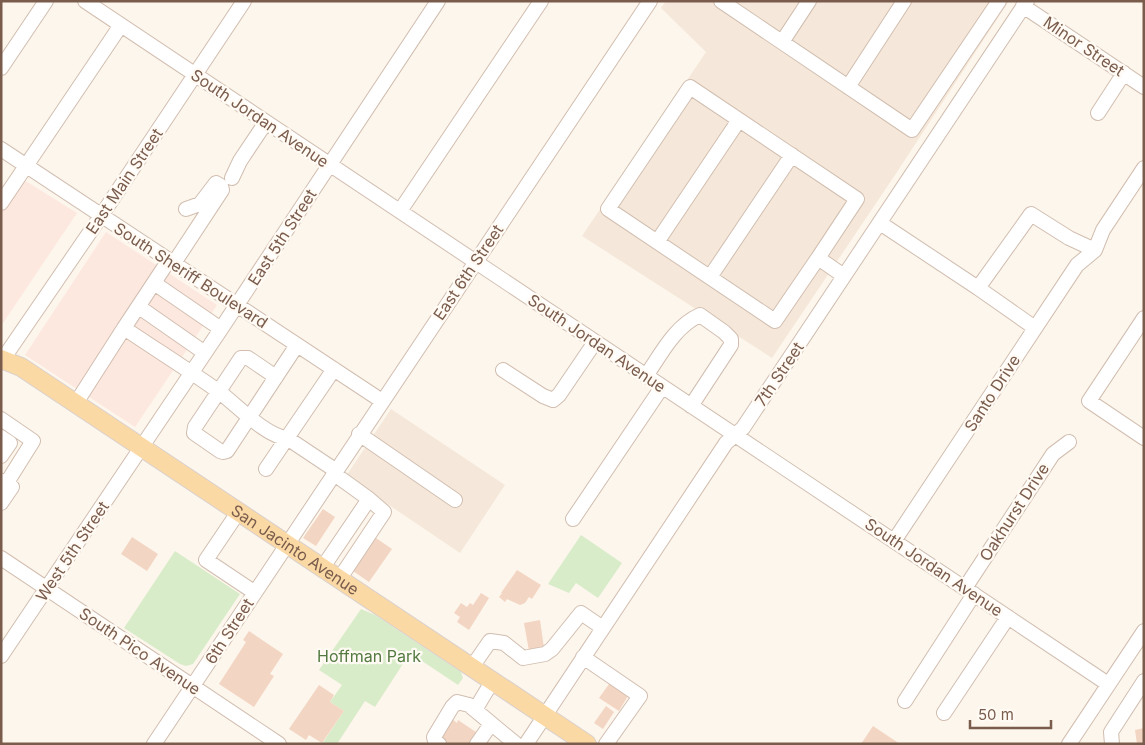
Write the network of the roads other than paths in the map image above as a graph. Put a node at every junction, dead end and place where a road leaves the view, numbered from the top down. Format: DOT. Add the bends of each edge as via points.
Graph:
graph roads {
  1 [pos="46,1"];
  2 [pos="85,1"];
  3 [pos="244,1"];
  4 [pos="438,1"];
  5 [pos="541,1"];
  6 [pos="650,1"];
  7 [pos="721,1"];
  8 [pos="809,1"];
  9 [pos="904,1"];
  10 [pos="999,1"];
  11 [pos="1025,4"];
  12 [pos="121,25"];
  13 [pos="979,32"];
  14 [pos="782,42"];
  15 [pos="998,45"];
  16 [pos="1,68"];
  17 [pos="1124,73"];
  18 [pos="195,75"];
  19 [pos="848,87"];
  20 [pos="1144,87"];
  21 [pos="1098,113"];
  22 [pos="739,120"];
  23 [pos="266,122"];
  24 [pos="1,148"];
  25 [pos="792,155"];
  26 [pos="329,164"];
  27 [pos="26,165"];
  28 [pos="1144,168"];
  29 [pos="232,178"];
  30 [pos="1,203"];
  31 [pos="186,209"];
  32 [pos="400,211"];
  33 [pos="101,216"];
  34 [pos="880,223"];
  35 [pos="657,242"];
  36 [pos="1095,250"];
  37 [pos="818,258"];
  38 [pos="475,261"];
  39 [pos="172,262"];
  40 [pos="844,276"];
  41 [pos="710,277"];
  42 [pos="154,283"];
  43 [pos="978,288"];
  44 [pos="238,305"];
  45 [pos="139,307"];
  46 [pos="1144,318"];
  47 [pos="124,328"];
  48 [pos="1035,328"];
  49 [pos="221,329"];
  50 [pos="595,342"];
  51 [pos="297,346"];
  52 [pos="206,353"];
  53 [pos="2,360"];
  54 [pos="334,369"];
  55 [pos="503,370"];
  56 [pos="192,373"];
  57 [pos="646,376"];
  58 [pos="276,377"];
  59 [pos="662,387"];
  60 [pos="219,392"];
  61 [pos="382,401"];
  62 [pos="76,403"];
  63 [pos="691,406"];
  64 [pos="249,418"];
  65 [pos="1,419"];
  66 [pos="360,434"];
  67 [pos="734,435"];
  68 [pos="1,437"];
  69 [pos="287,438"];
  70 [pos="1144,438"];
  71 [pos="1069,442"];
  72 [pos="142,447"];
  73 [pos="1,456"];
  74 [pos="266,469"];
  75 [pos="334,472"];
  76 [pos="4,482"];
  77 [pos="369,499"];
  78 [pos="455,500"];
  79 [pos="1,503"];
  80 [pos="239,511"];
  81 [pos="572,519"];
  82 [pos="894,541"];
  83 [pos="287,542"];
  84 [pos="1,558"];
  85 [pos="324,567"];
  86 [pos="340,578"];
  87 [pos="46,588"];
  88 [pos="969,591"];
  89 [pos="254,592"];
  90 [pos="1008,617"];
  91 [pos="603,628"];
  92 [pos="1144,631"];
  93 [pos="1,656"];
  94 [pos="584,657"];
  95 [pos="472,666"];
  96 [pos="493,680"];
  97 [pos="1144,681"];
  98 [pos="1108,684"];
  99 [pos="192,686"];
  100 [pos="905,700"];
  101 [pos="475,710"];
  102 [pos="944,713"];
  103 [pos="545,715"];
  104 [pos="491,724"];
  105 [pos="507,741"];
  106 [pos="154,744"];
  107 [pos="279,744"];
  108 [pos="439,744"];
  109 [pos="477,744"];
  110 [pos="526,744"];
  111 [pos="587,744"];
  112 [pos="606,744"];
  113 [pos="1069,744"];
  114 [pos="1112,744"];
  1 -- 16 [label="street"];
  2 -- 12 [label="street, South Jordan Avenue"];
  3 -- 18 [label="street, East Main Street"];
  4 -- 26 [label="street, East 5th Street"];
  5 -- 32 [label="street"];
  6 -- 38 [label="street, East 6th Street"];
  7 -- 14 [label="street"];
  8 -- 14 [label="street"];
  9 -- 19 [label="street"];
  10 -- 13 [label="street"];
  11 -- 15 [label="street, 7th Street"];
  11 -- 17 [label="street, Minor Street"];
  12 -- 18 [label="street, South Jordan Avenue"];
  12 -- 27 [label="street"];
  13 -- 15 [label="street"];
  13 -- 19 [label="street" via="912,130"];
  14 -- 19 [label="street"];
  15 -- 34 [label="street, 7th Street"];
  17 -- 20 [label="street, Minor Street"];
  17 -- 21 [label="street"];
  18 -- 23 [label="street, South Jordan Avenue"];
  18 -- 33 [label="street, East Main Street"];
  22 -- 25 [label="street"];
  22 -- 35 [label="street"];
  22 -- 35 [label="street" via="690,87 608,208"];
  23 -- 26 [label="street, South Jordan Avenue"];
  23 -- 29 [label="street"];
  24 -- 27 [label="street, South Sheriff Boulevard"];
  25 -- 37 [label="street" via="857,199"];
  25 -- 41 [label="street"];
  26 -- 32 [label="street, South Jordan Avenue"];
  26 -- 44 [label="street, East 5th Street"];
  27 -- 30 [label="street"];
  27 -- 33 [label="street, South Sheriff Boulevard"];
  28 -- 36 [label="street" via="1103,230"];
  31 -- 39 [label="street" via="200,204 216,183 221,186 222,190"];
  32 -- 38 [label="street, South Jordan Avenue"];
  33 -- 39 [label="street, South Sheriff Boulevard"];
  33 -- 53 [label="street, East Main Street"];
  34 -- 40 [label="street, 7th Street"];
  34 -- 43 [label="street"];
  35 -- 41 [label="street"];
  36 -- 43 [label="street" via="1031,214"];
  36 -- 48 [label="street, Santo Drive" via="1077,265"];
  37 -- 40 [label="street"];
  37 -- 41 [label="street" via="776,321"];
  38 -- 50 [label="street, South Jordan Avenue"];
  38 -- 61 [label="street, East 6th Street"];
  39 -- 42 [label="street"];
  39 -- 44 [label="street, South Sheriff Boulevard"];
  40 -- 67 [label="street, 7th Street" via="743,428"];
  42 -- 45 [label="street"];
  42 -- 49 [label="street"];
  43 -- 48 [label="street"];
  44 -- 49 [label="street, East 5th Street"];
  44 -- 51 [label="street, South Sheriff Boulevard"];
  45 -- 47 [label="street"];
  45 -- 52 [label="street"];
  46 -- 70 [label="street" via="1089,401"];
  47 -- 56 [label="street"];
  47 -- 62 [label="street"];
  48 -- 82 [label="street, Santo Drive"];
  49 -- 52 [label="street, East 5th Street"];
  50 -- 55 [label="street" via="559,396 553,400"];
  50 -- 57 [label="street, South Jordan Avenue"];
  51 -- 54 [label="street, South Sheriff Boulevard"];
  51 -- 58 [label="street"];
  52 -- 56 [label="street, East 5th Street"];
  53 -- 62 [label="main road, San Jacinto Avenue" via="21,367"];
  54 -- 61 [label="street, South Sheriff Boulevard"];
  54 -- 69 [label="street"];
  56 -- 60 [label="street"];
  56 -- 72 [label="street, East 5th Street"];
  57 -- 59 [label="street, South Jordan Avenue"];
  57 -- 63 [label="street" via="677,332 690,319 700,315 724,332 731,339 731,345"];
  58 -- 60 [label="street" via="243,357"];
  58 -- 64 [label="street"];
  59 -- 63 [label="street, South Jordan Avenue"];
  59 -- 81 [label="street"];
  60 -- 64 [label="street"];
  60 -- 64 [label="street" via="195,428 196,434 226,452"];
  61 -- 66 [label="street, East 6th Street"];
  62 -- 72 [label="main road, San Jacinto Avenue"];
  63 -- 67 [label="street, South Jordan Avenue"];
  64 -- 69 [label="street"];
  65 -- 76 [label="street" via="33,441"];
  66 -- 75 [label="street, East 6th Street"];
  66 -- 78 [label="street"];
  67 -- 82 [label="street, South Jordan Avenue"];
  67 -- 91 [label="street, 7th Street"];
  68 -- 73 [label="street" via="10,443"];
  69 -- 74 [label="street"];
  69 -- 75 [label="street"];
  71 -- 88 [label="street, Oakhurst Drive" via="1053,454"];
  72 -- 80 [label="main road, San Jacinto Avenue"];
  72 -- 87 [label="street, West 5th Street"];
  75 -- 77 [label="street"];
  75 -- 83 [label="street, East 6th Street"];
  76 -- 79 [label="street" via="12,487"];
  77 -- 85 [label="street"];
  77 -- 86 [label="street" via="384,512"];
  80 -- 83 [label="main road, San Jacinto Avenue"];
  80 -- 89 [label="street" via="206,560"];
  82 -- 88 [label="street, South Jordan Avenue"];
  83 -- 85 [label="main road, San Jacinto Avenue"];
  83 -- 89 [label="street, 6th Street"];
  84 -- 87 [label="street, South Pico Avenue"];
  85 -- 86 [label="main road, San Jacinto Avenue"];
  86 -- 95 [label="main road, San Jacinto Avenue"];
  87 -- 93 [label="street, West 5th Street"];
  87 -- 99 [label="street, South Pico Avenue"];
  88 -- 90 [label="street, South Jordan Avenue"];
  88 -- 100 [label="street, Oakhurst Drive"];
  89 -- 99 [label="street, 6th Street"];
  90 -- 98 [label="street, South Jordan Avenue"];
  90 -- 102 [label="street"];
  91 -- 94 [label="street, 7th Street"];
  91 -- 95 [label="street" via="580,613 545,654 523,658 504,643 490,641"];
  92 -- 98 [label="street"];
  94 -- 103 [label="street, 7th Street"];
  94 -- 112 [label="street" via="640,696"];
  95 -- 96 [label="main road, San Jacinto Avenue"];
  96 -- 101 [label="street"];
  96 -- 103 [label="main road, San Jacinto Avenue"];
  97 -- 114 [label="street" via="1111,732"];
  98 -- 113 [label="street"];
  99 -- 106 [label="street, 6th Street"];
  99 -- 107 [label="street, South Pico Avenue"];
  101 -- 104 [label="street"];
  101 -- 108 [label="street" via="457,702 434,737"];
  103 -- 110 [label="street, 7th Street"];
  103 -- 111 [label="main road, San Jacinto Avenue"];
  104 -- 105 [label="street"];
  104 -- 109 [label="street"];
}
